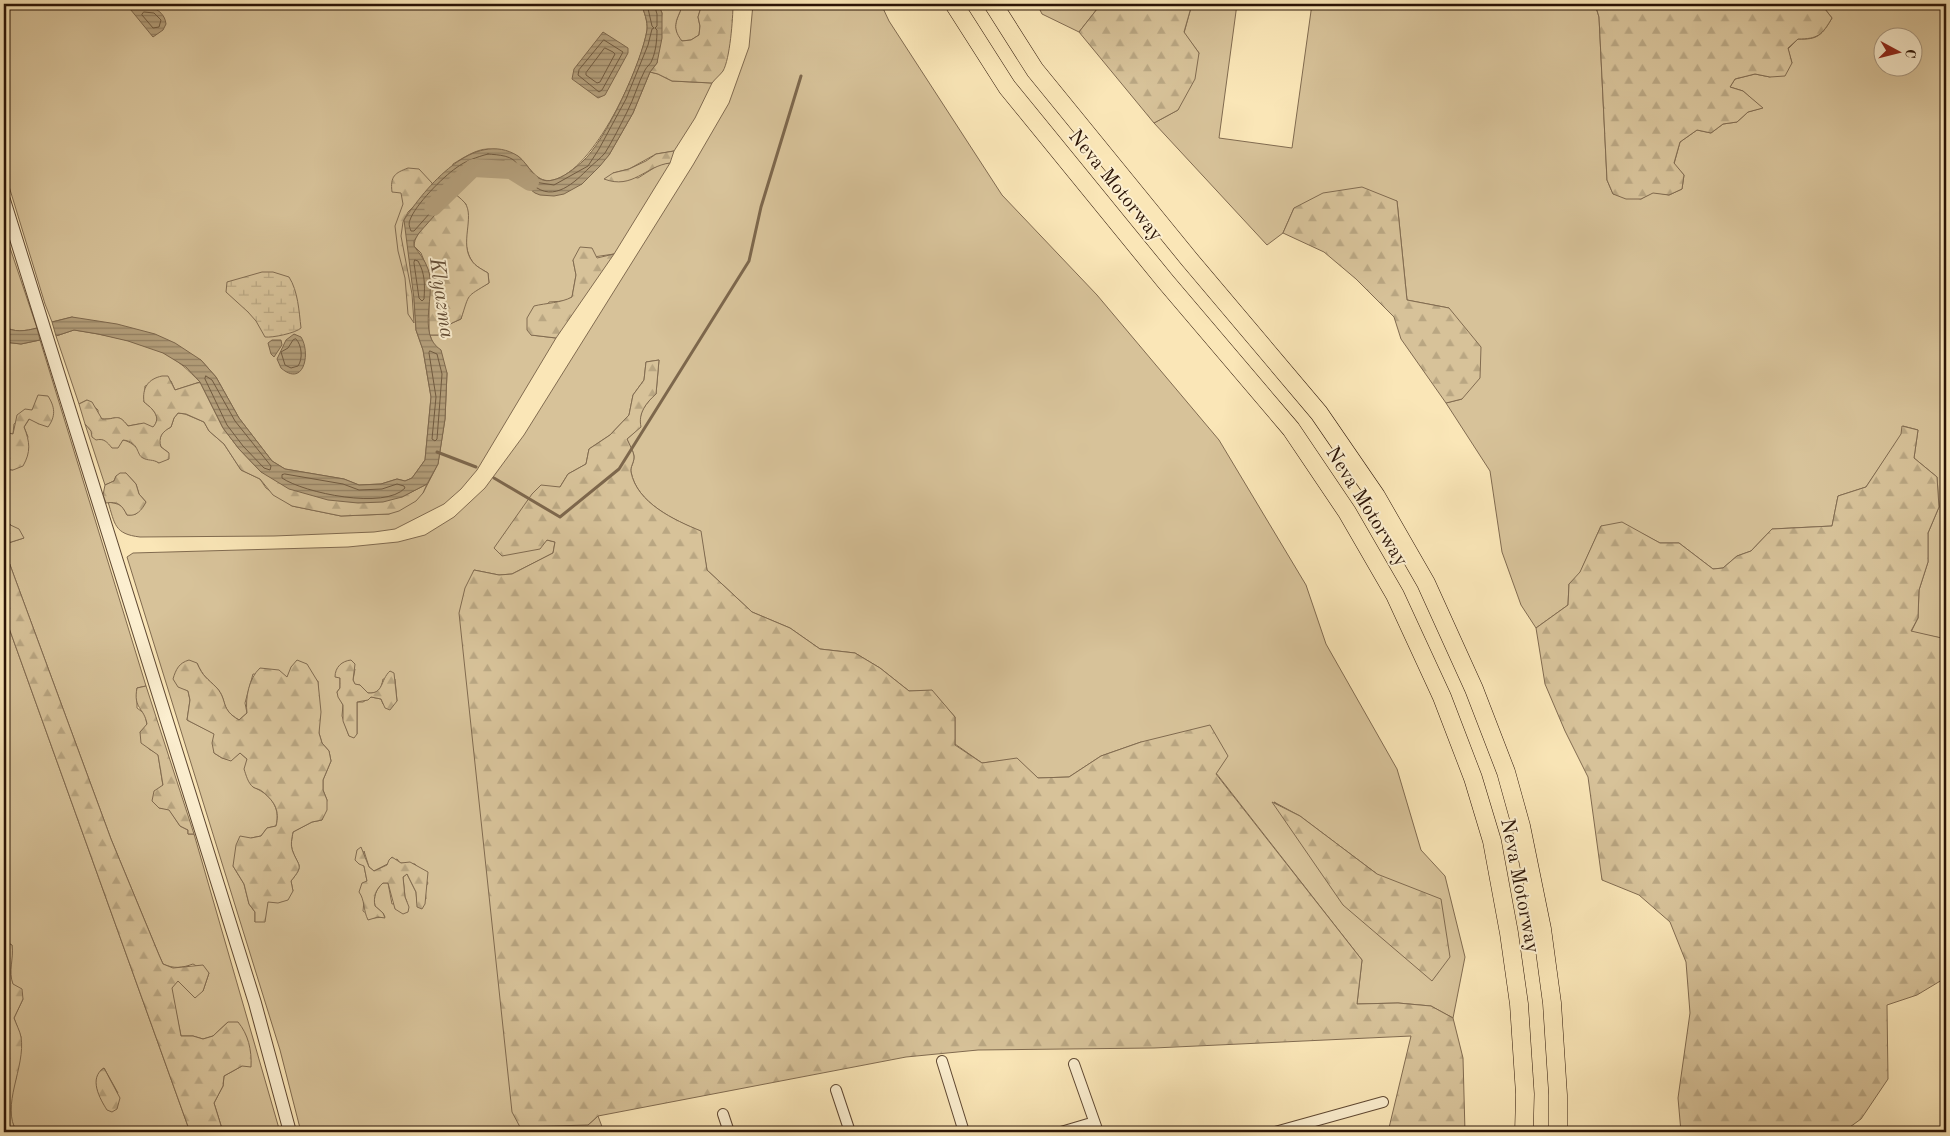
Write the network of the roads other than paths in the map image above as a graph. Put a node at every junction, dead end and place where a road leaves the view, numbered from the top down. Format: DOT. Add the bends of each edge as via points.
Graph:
graph roads {
  1 [pos="954,4"];
  2 [pos="993,4"];
  3 [pos="4,200"];
  4 [pos="942,1061"];
  5 [pos="1074,1064"];
  6 [pos="836,1090"];
  7 [pos="1383,1102"];
  8 [pos="723,1114"];
  9 [pos="1097,1129"];
  10 [pos="290,1132"];
  11 [pos="729,1132"];
  12 [pos="850,1132"];
  13 [pos="964,1132"];
  14 [pos="1061,1132"];
  15 [pos="1275,1132"];
  16 [pos="1524,1132"];
  17 [pos="1558,1132"];
  1 -- 16 [label="highway, Neva Motorway" via="1007,87 1166,282 1291,428 1347,512 1395,595 1442,696 1473,778 1492,841 1519,1004"];
  2 -- 17 [label="highway, Neva Motorway" via="1035,70 1319,412 1376,496 1426,583 1474,689 1506,772 1521,826 1542,929 1552,1003"];
  3 -- 10 [label="street" via="255,1003"];
  4 -- 13 [label="street"];
  5 -- 9 [label="street"];
  6 -- 12 [label="street"];
  7 -- 15 [label="street"];
  8 -- 11 [label="street"];
  9 -- 14 [label="street" via="1088,1124"];
}
